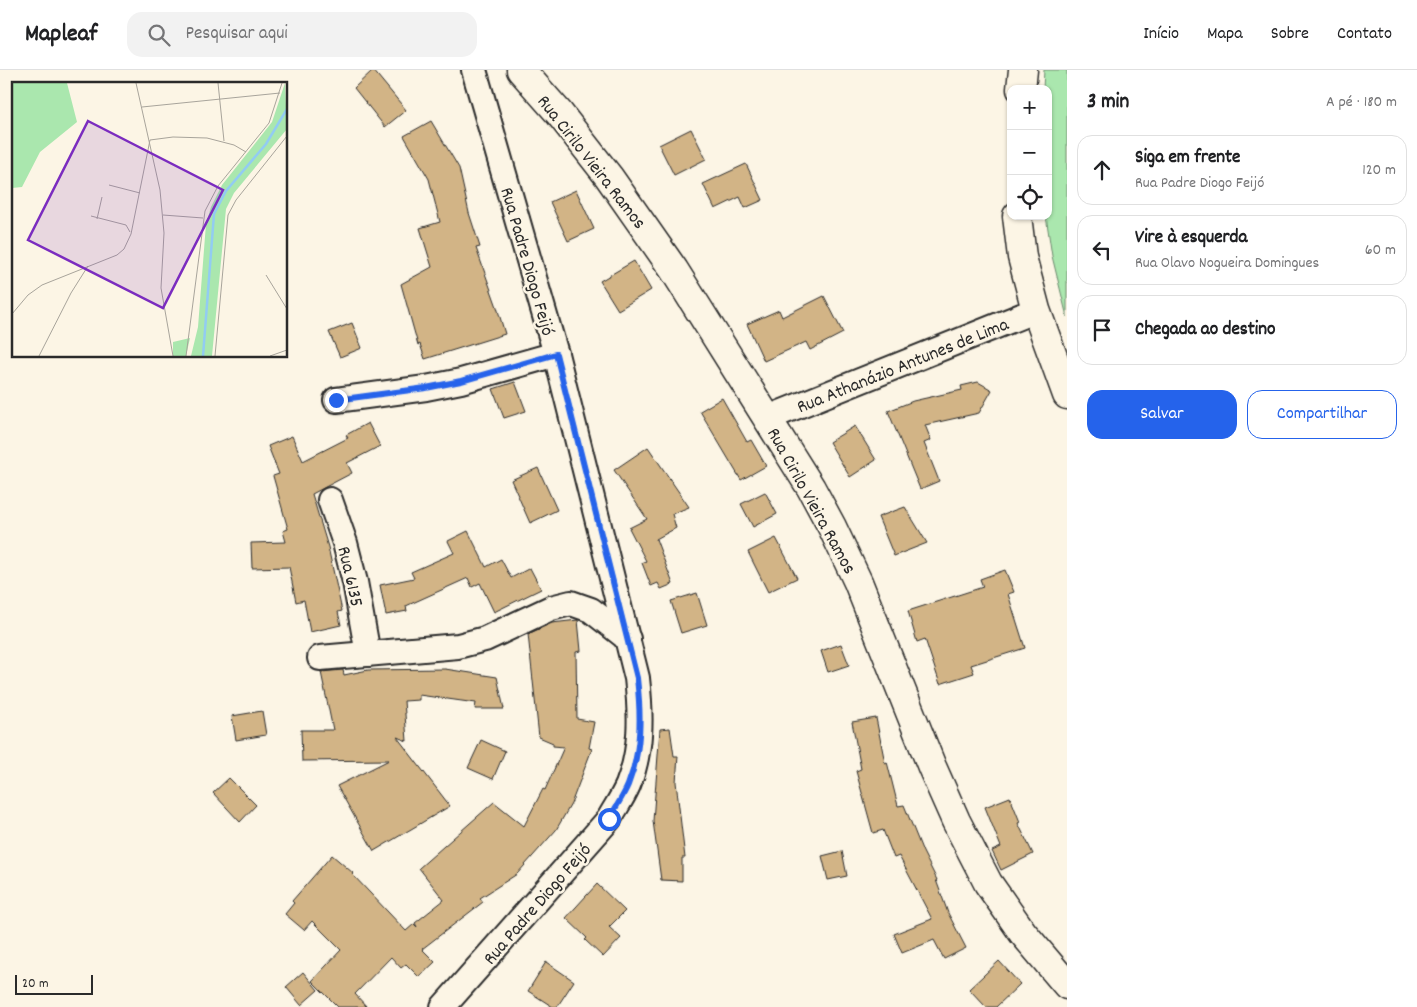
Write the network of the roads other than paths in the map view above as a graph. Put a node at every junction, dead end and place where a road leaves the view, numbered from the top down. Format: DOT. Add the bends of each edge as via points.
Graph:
graph roads {
  1 [pos="474,70"];
  2 [pos="521,70"];
  3 [pos="1023,70"];
  4 [pos="1021,85"];
  5 [pos="1017,220"];
  6 [pos="1036,310"];
  7 [pos="556,354"];
  8 [pos="1067,394"];
  9 [pos="336,400"];
  10 [pos="768,418"];
  11 [pos="330,500"];
  12 [pos="628,639"];
  13 [pos="368,654"];
  14 [pos="320,658"];
  15 [pos="468,980"];
  16 [pos="1067,985"];
  17 [pos="443,1007"];
  18 [pos="464,1007"];
  1 -- 7 [label="street, Rua Padre Diogo Feijó"];
  2 -- 10 [label="main road, Rua Cirilo Vieira Ramos" via="620,192"];
  3 -- 4 [label="main road"];
  5 -- 6 [label="main road" via="1022,258"];
  6 -- 8 [label="main road"];
  6 -- 10 [label="street, Rua Athanázio Antunes de Lima"];
  7 -- 9 [label="street" via="461,381"];
  7 -- 12 [label="street, Rua Padre Diogo Feijó"];
  10 -- 16 [label="main road, Rua Cirilo Vieira Ramos" via="836,535 932,767 984,875 1024,933"];
  11 -- 13 [label="street, Rua 6135" via="345,543"];
  12 -- 13 [label="street" via="591,610 572,604 551,608 485,639 458,646"];
  12 -- 15 [label="street, Rua Padre Diogo Feijó" via="641,714 637,754 628,785 609,819"];
  13 -- 14 [label="street"];
  15 -- 17 [label="street, Rua Padre Diogo Feijó"];
  15 -- 18 [label="street"];
}
